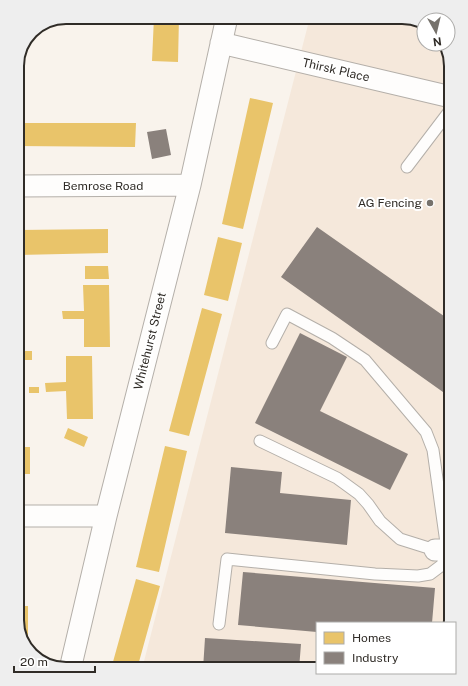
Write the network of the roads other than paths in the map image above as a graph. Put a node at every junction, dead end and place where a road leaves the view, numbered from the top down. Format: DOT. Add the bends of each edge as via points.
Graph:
graph roads {
  1 [pos="225,24"];
  2 [pos="221,43"];
  3 [pos="444,95"];
  4 [pos="444,118"];
  5 [pos="407,167"];
  6 [pos="190,185"];
  7 [pos="24,186"];
  8 [pos="272,343"];
  9 [pos="260,441"];
  10 [pos="24,516"];
  11 [pos="106,516"];
  12 [pos="444,550"];
  13 [pos="219,624"];
  14 [pos="72,662"];
  1 -- 2 [label="street, Whitehurst Street"];
  2 -- 3 [label="street, Thirsk Place"];
  2 -- 6 [label="street, Whitehurst Street"];
  4 -- 5 [label="lane"];
  6 -- 7 [label="street, Bemrose Road"];
  6 -- 11 [label="street, Whitehurst Street"];
  8 -- 12 [label="lane" via="287,314 332,338 364,360 426,432 433,450"];
  9 -- 12 [label="lane" via="337,478 359,494 380,521 400,539"];
  10 -- 11 [label="street"];
  11 -- 14 [label="street, Whitehurst Street"];
  12 -- 13 [label="lane" via="442,565 430,574 418,576 227,559"];
}
